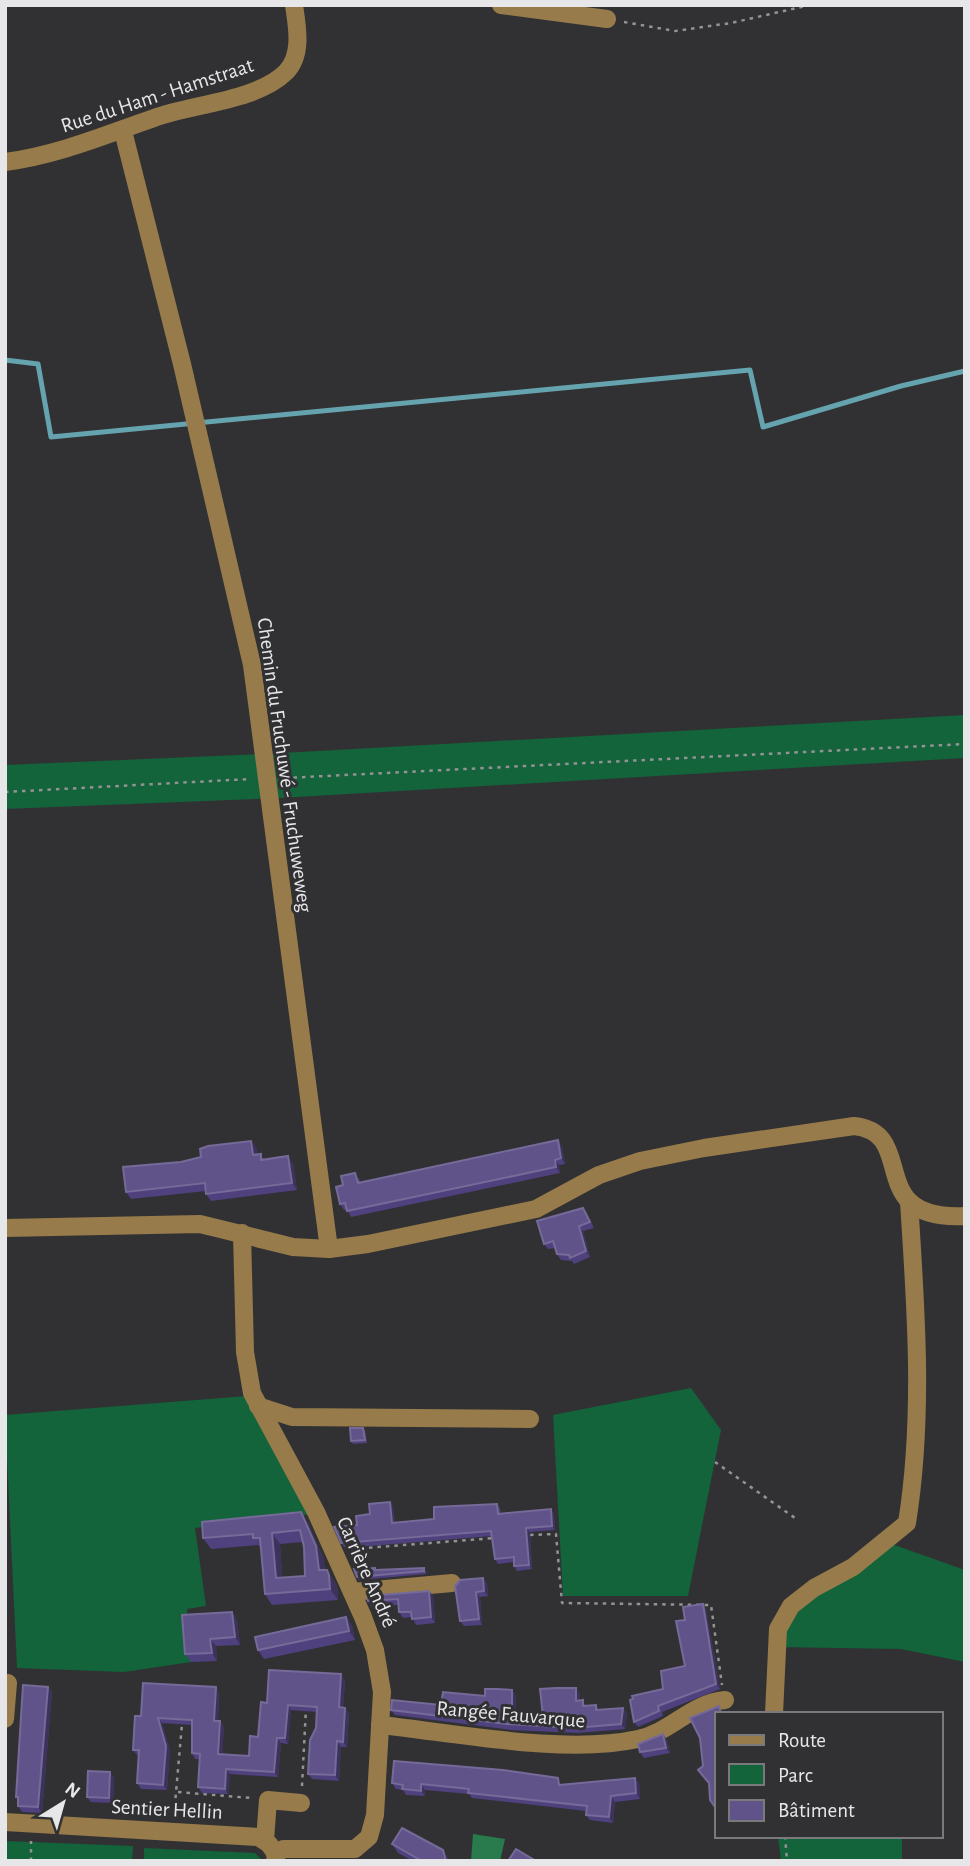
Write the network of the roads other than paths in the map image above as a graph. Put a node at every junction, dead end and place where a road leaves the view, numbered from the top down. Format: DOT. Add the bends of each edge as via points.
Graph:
graph roads {
  1 [pos="501,5"];
  2 [pos="296,6"];
  3 [pos="607,19"];
  4 [pos="123,131"];
  5 [pos="5,162"];
  6 [pos="909,1202"];
  7 [pos="965,1216"];
  8 [pos="5,1228"];
  9 [pos="242,1233"];
  10 [pos="329,1249"];
  11 [pos="258,1406"];
  12 [pos="530,1419"];
  13 [pos="452,1583"];
  14 [pos="352,1592"];
  15 [pos="8,1683"];
  16 [pos="724,1700"];
  17 [pos="774,1712"];
  18 [pos="5,1719"];
  19 [pos="380,1725"];
  20 [pos="301,1803"];
  21 [pos="5,1822"];
  22 [pos="272,1852"];
  1 -- 3 [label="street"];
  2 -- 4 [label="street, Rue du Ham - Hamstraat" via="299,37 286,72 239,95 156,117"];
  4 -- 5 [label="street, Rue du Ham - Hamstraat" via="69,149"];
  4 -- 10 [label="street, Chemin du Fruchuwé - Fruchuweweg" via="252,665"];
  6 -- 7 [label="street" via="936,1216"];
  6 -- 10 [label="street" via="883,1140 869,1129 846,1126 658,1157 599,1175 529,1211 418,1236"];
  6 -- 17 [label="street" via="918,1392 907,1523 853,1567 791,1606 778,1629"];
  8 -- 9 [label="street" via="200,1224"];
  9 -- 10 [label="street" via="293,1247"];
  9 -- 11 [label="street, Carrière André" via="246,1364"];
  11 -- 12 [label="street" via="292,1417"];
  11 -- 14 [label="street, Carrière André" via="307,1495"];
  13 -- 14 [label="street"];
  14 -- 19 [label="street, Carrière André" via="379,1664"];
  15 -- 18 [label="street"];
  16 -- 19 [label="street, Rangée Fauvarque" via="698,1707 660,1732 614,1743 574,1745"];
  19 -- 22 [label="street, Carrière André" via="374,1828 365,1843 350,1849 293,1846"];
  20 -- 22 [label="street" via="268,1800"];
  21 -- 22 [label="street, Sentier Hellin" via="174,1824 250,1836"];
}
